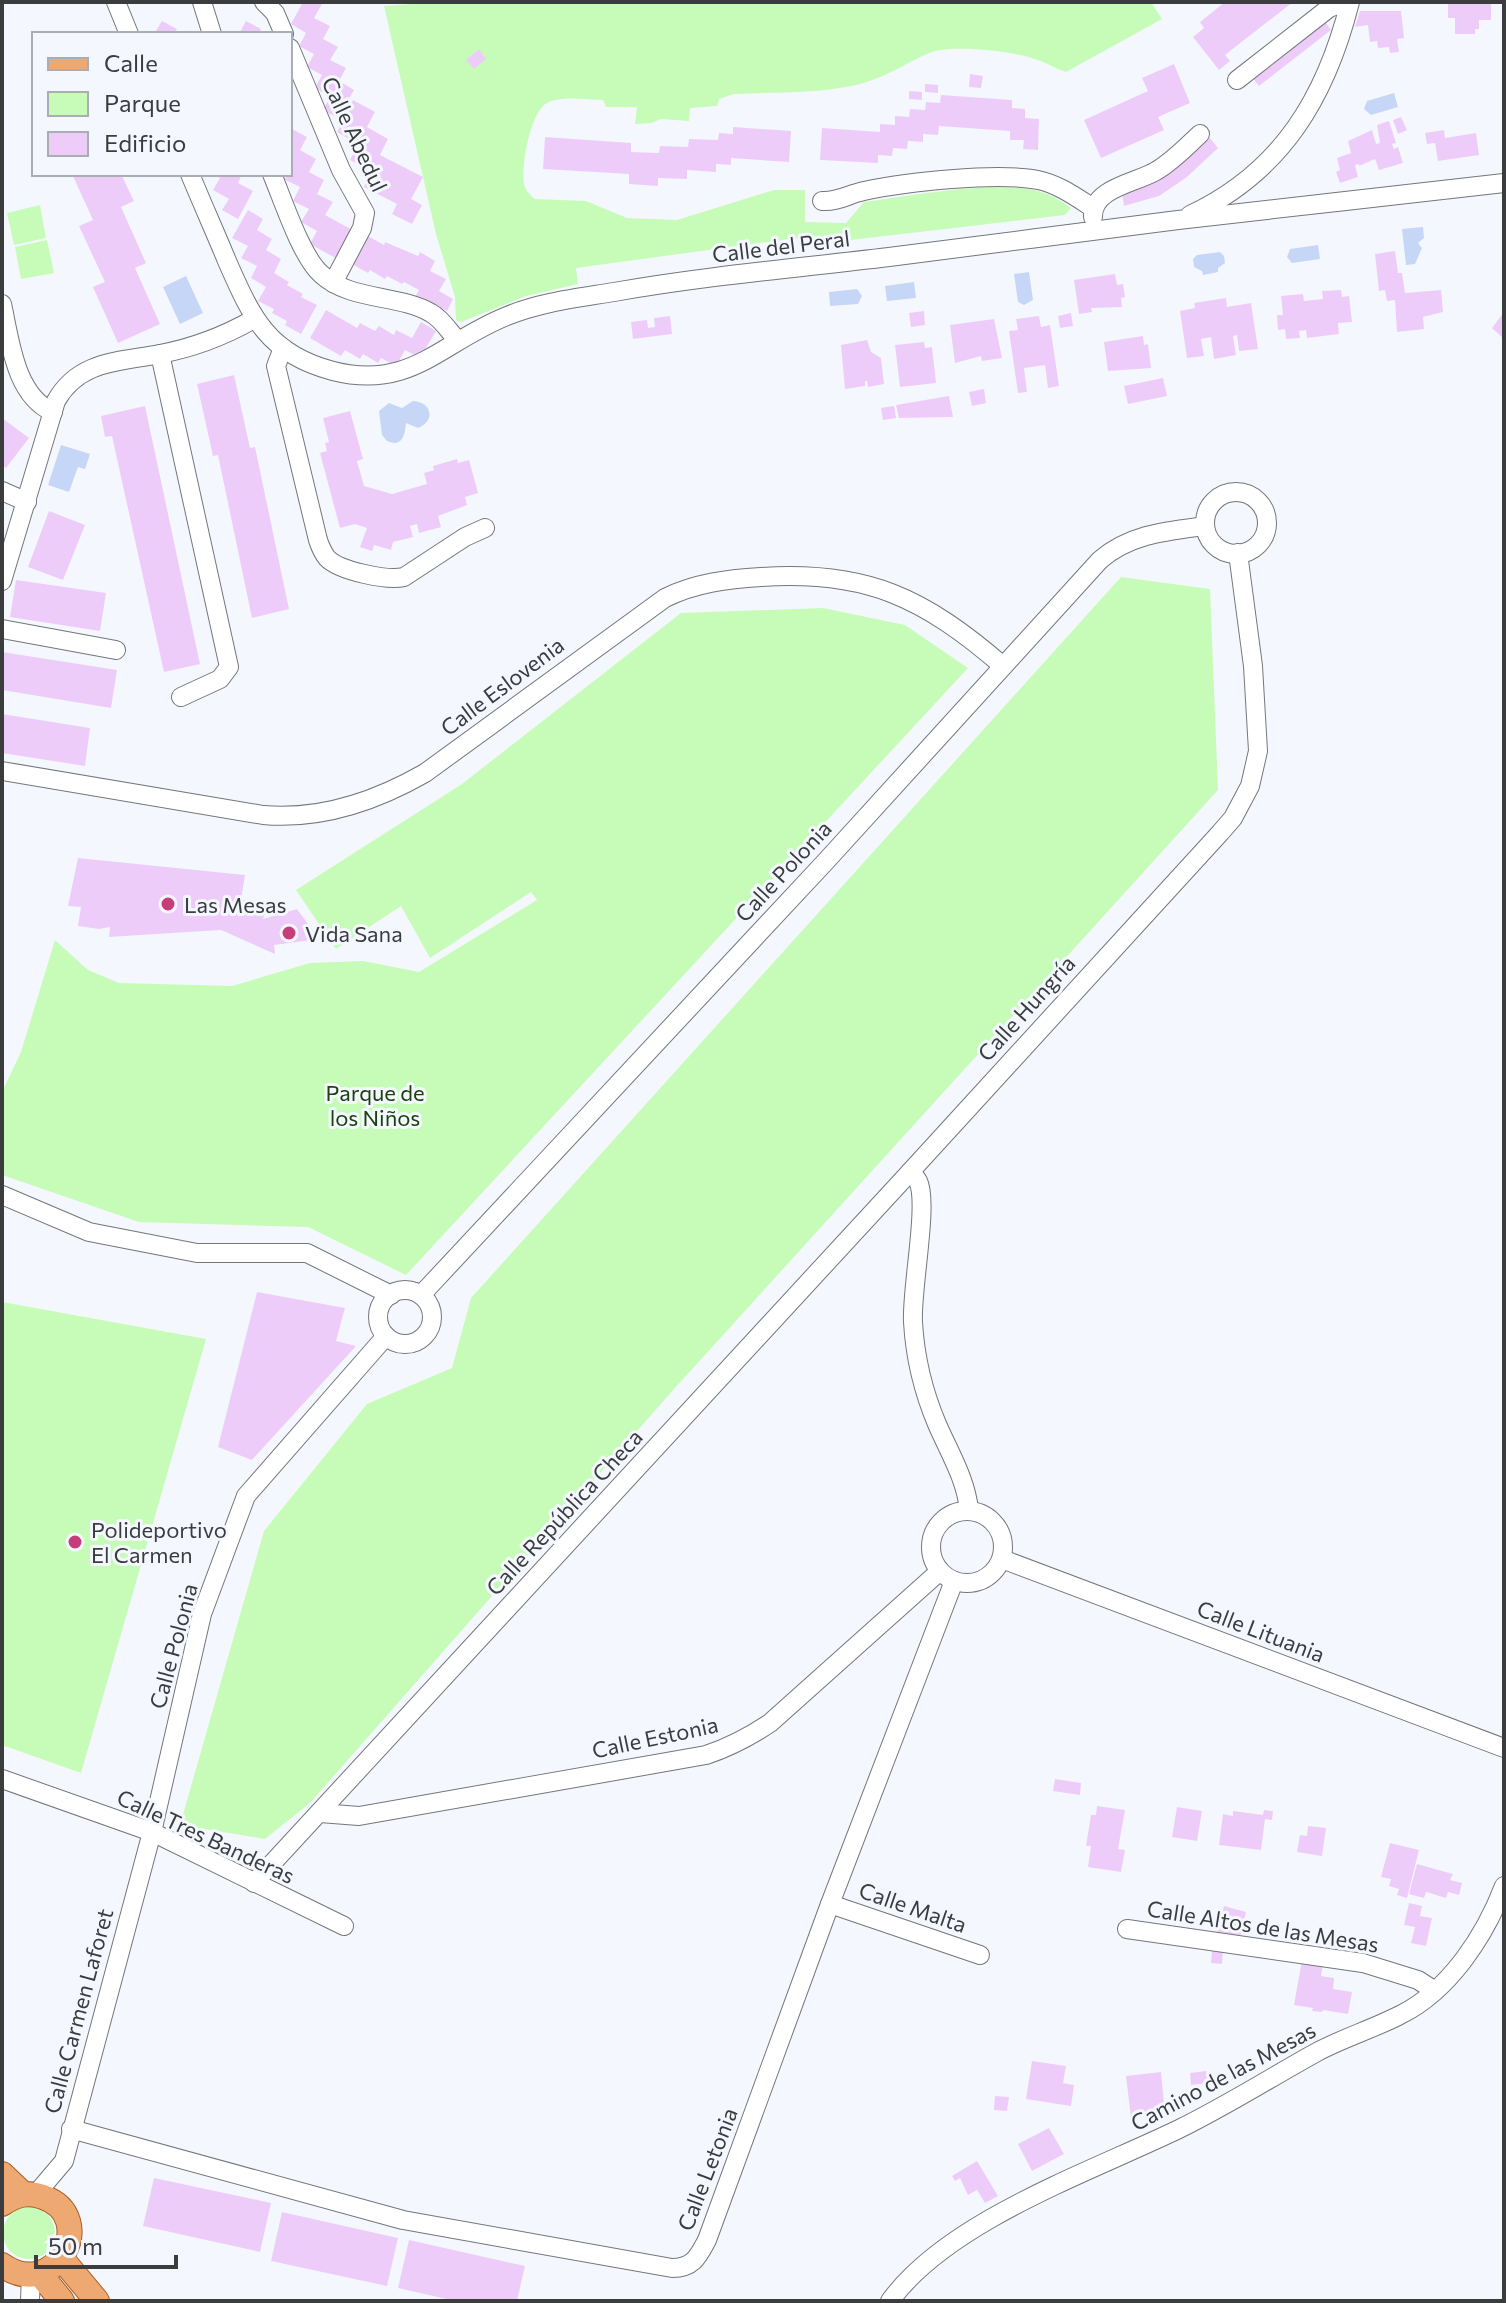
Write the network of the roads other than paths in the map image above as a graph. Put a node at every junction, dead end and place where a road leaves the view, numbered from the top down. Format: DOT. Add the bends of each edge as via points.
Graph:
graph roads {
  1 [pos="116,2"];
  2 [pos="202,2"];
  3 [pos="264,2"];
  4 [pos="1348,2"];
  5 [pos="128,32"];
  6 [pos="211,32"];
  7 [pos="283,32"];
  8 [pos="292,53"];
  9 [pos="1237,80"];
  10 [pos="1200,134"];
  11 [pos="191,176"];
  12 [pos="273,176"];
  13 [pos="1251,178"];
  14 [pos="1504,183"];
  15 [pos="822,201"];
  16 [pos="1093,208"];
  17 [pos="1251,212"];
  18 [pos="1179,220"];
  19 [pos="1095,232"];
  20 [pos="333,283"];
  21 [pos="2,304"];
  22 [pos="254,319"];
  23 [pos="457,340"];
  24 [pos="283,348"];
  25 [pos="160,354"];
  26 [pos="53,412"];
  27 [pos="2,491"];
  28 [pos="27,502"];
  29 [pos="1205,526"];
  30 [pos="485,528"];
  31 [pos="1238,553"];
  32 [pos="2,581"];
  33 [pos="2,629"];
  34 [pos="116,650"];
  35 [pos="1003,666"];
  36 [pos="181,697"];
  37 [pos="2,771"];
  38 [pos="910,1172"];
  39 [pos="2,1195"];
  40 [pos="391,1295"];
  41 [pos="421,1295"];
  42 [pos="386,1336"];
  43 [pos="969,1510"];
  44 [pos="1002,1559"];
  45 [pos="947,1576"];
  46 [pos="1504,1748"];
  47 [pos="2,1779"];
  48 [pos="320,1813"];
  49 [pos="152,1832"];
  50 [pos="254,1883"];
  51 [pos="1504,1886"];
  52 [pos="830,1904"];
  53 [pos="344,1926"];
  54 [pos="1127,1929"];
  55 [pos="980,1955"];
  56 [pos="1435,1991"];
  57 [pos="71,2129"];
  58 [pos="2,2174"];
  59 [pos="20,2197"];
  60 [pos="62,2259"];
  61 [pos="2,2265"];
  62 [pos="36,2275"];
  63 [pos="30,2301"];
  64 [pos="62,2301"];
  65 [pos="97,2301"];
  66 [pos="890,2301"];
  1 -- 5 [label="street"];
  2 -- 6 [label="street"];
  3 -- 7 [label="street"];
  4 -- 9 [label="street" via="1329,8"];
  4 -- 13 [label="street" via="1339,46 1320,91 1293,134"];
  8 -- 20 [label="street, Calle Abedul" via="341,170 365,213"];
  10 -- 16 [label="street" via="1164,166 1103,196"];
  11 -- 22 [label="street, Calle del Peral"];
  12 -- 20 [label="street" via="308,256"];
  13 -- 17 [label="street"];
  13 -- 18 [label="street"];
  14 -- 17 [label="street, Calle del Peral"];
  15 -- 16 [label="street" via="929,183 1025,178 1053,185"];
  16 -- 19 [label="street"];
  17 -- 18 [label="street, Calle del Peral"];
  18 -- 19 [label="street, Calle del Peral"];
  19 -- 23 [label="street, Calle del Peral" via="642,287 550,303"];
  20 -- 23 [label="street" via="427,311"];
  21 -- 26 [label="street" via="29,393"];
  22 -- 24 [label="street, Calle del Peral"];
  22 -- 25 [label="street"];
  23 -- 24 [label="street, Calle del Peral" via="415,367 372,376 323,368"];
  24 -- 30 [label="street" via="276,366 325,557 394,580"];
  25 -- 26 [label="street" via="113,361 79,374 62,391"];
  25 -- 36 [label="street" via="229,667 220,679"];
  26 -- 28 [label="street"];
  27 -- 28 [label="street"];
  28 -- 32 [label="street"];
  29 -- 31 [label="street" via="1211,543"];
  29 -- 31 [label="street" via="1212,506 1229,493 1258,501 1265,512 1266,532 1259,545"];
  29 -- 35 [label="street, Calle Polonia" via="1140,536 1111,550"];
  31 -- 38 [label="street, Calle Hungría" via="1259,728 1256,769 1242,803"];
  33 -- 34 [label="street"];
  35 -- 37 [label="street, Calle Eslovenia" via="948,621 877,587 822,577 745,578 665,598 425,773 385,793 322,813 263,815"];
  35 -- 41 [label="street, Calle Polonia"];
  38 -- 43 [label="street" via="920,1190 913,1299 918,1361"];
  38 -- 48 [label="street, Calle República Checa"];
  39 -- 40 [label="street" via="89,1232 197,1253 307,1253"];
  40 -- 41 [label="street"];
  40 -- 42 [label="street" via="379,1314"];
  41 -- 42 [label="street" via="433,1318 426,1335 411,1344"];
  42 -- 49 [label="street, Calle Polonia" via="246,1496 202,1614"];
  43 -- 44 [label="street" via="998,1526"];
  43 -- 45 [label="street" via="946,1517 932,1537 934,1561"];
  44 -- 45 [label="street" via="988,1577 966,1584"];
  44 -- 46 [label="street, Calle Lituania"];
  45 -- 48 [label="street, Calle Estonia" via="770,1723 728,1747 359,1816"];
  45 -- 52 [label="street, Calle Letonia"];
  47 -- 49 [label="street, Calle Tres Banderas"];
  48 -- 50 [label="street, Calle República Checa"];
  49 -- 50 [label="street, Calle Tres Banderas"];
  49 -- 57 [label="street, Calle Carmen Laforet"];
  50 -- 53 [label="street, Calle Tres Banderas"];
  51 -- 56 [label="street, Camino de las Mesas" via="1466,1957"];
  52 -- 55 [label="street, Calle Malta"];
  52 -- 57 [label="street, Calle Letonia" via="707,2240 697,2260 685,2268 403,2220"];
  54 -- 56 [label="street, Calle Altos de las Mesas" via="1363,1963 1418,1980"];
  56 -- 66 [label="street, Camino de las Mesas" via="1401,2015 1318,2052 1238,2100 998,2215 922,2264"];
  57 -- 59 [label="street, Calle Carmen Laforet" via="64,2161"];
  58 -- 59 [label="main road"];
  59 -- 60 [label="main road" via="49,2199 60,2208 70,2233"];
  60 -- 62 [label="main road"];
  60 -- 65 [label="main road"];
  61 -- 62 [label="main road" via="13,2273"];
  62 -- 63 [label="street"];
  62 -- 64 [label="main road"];
}
